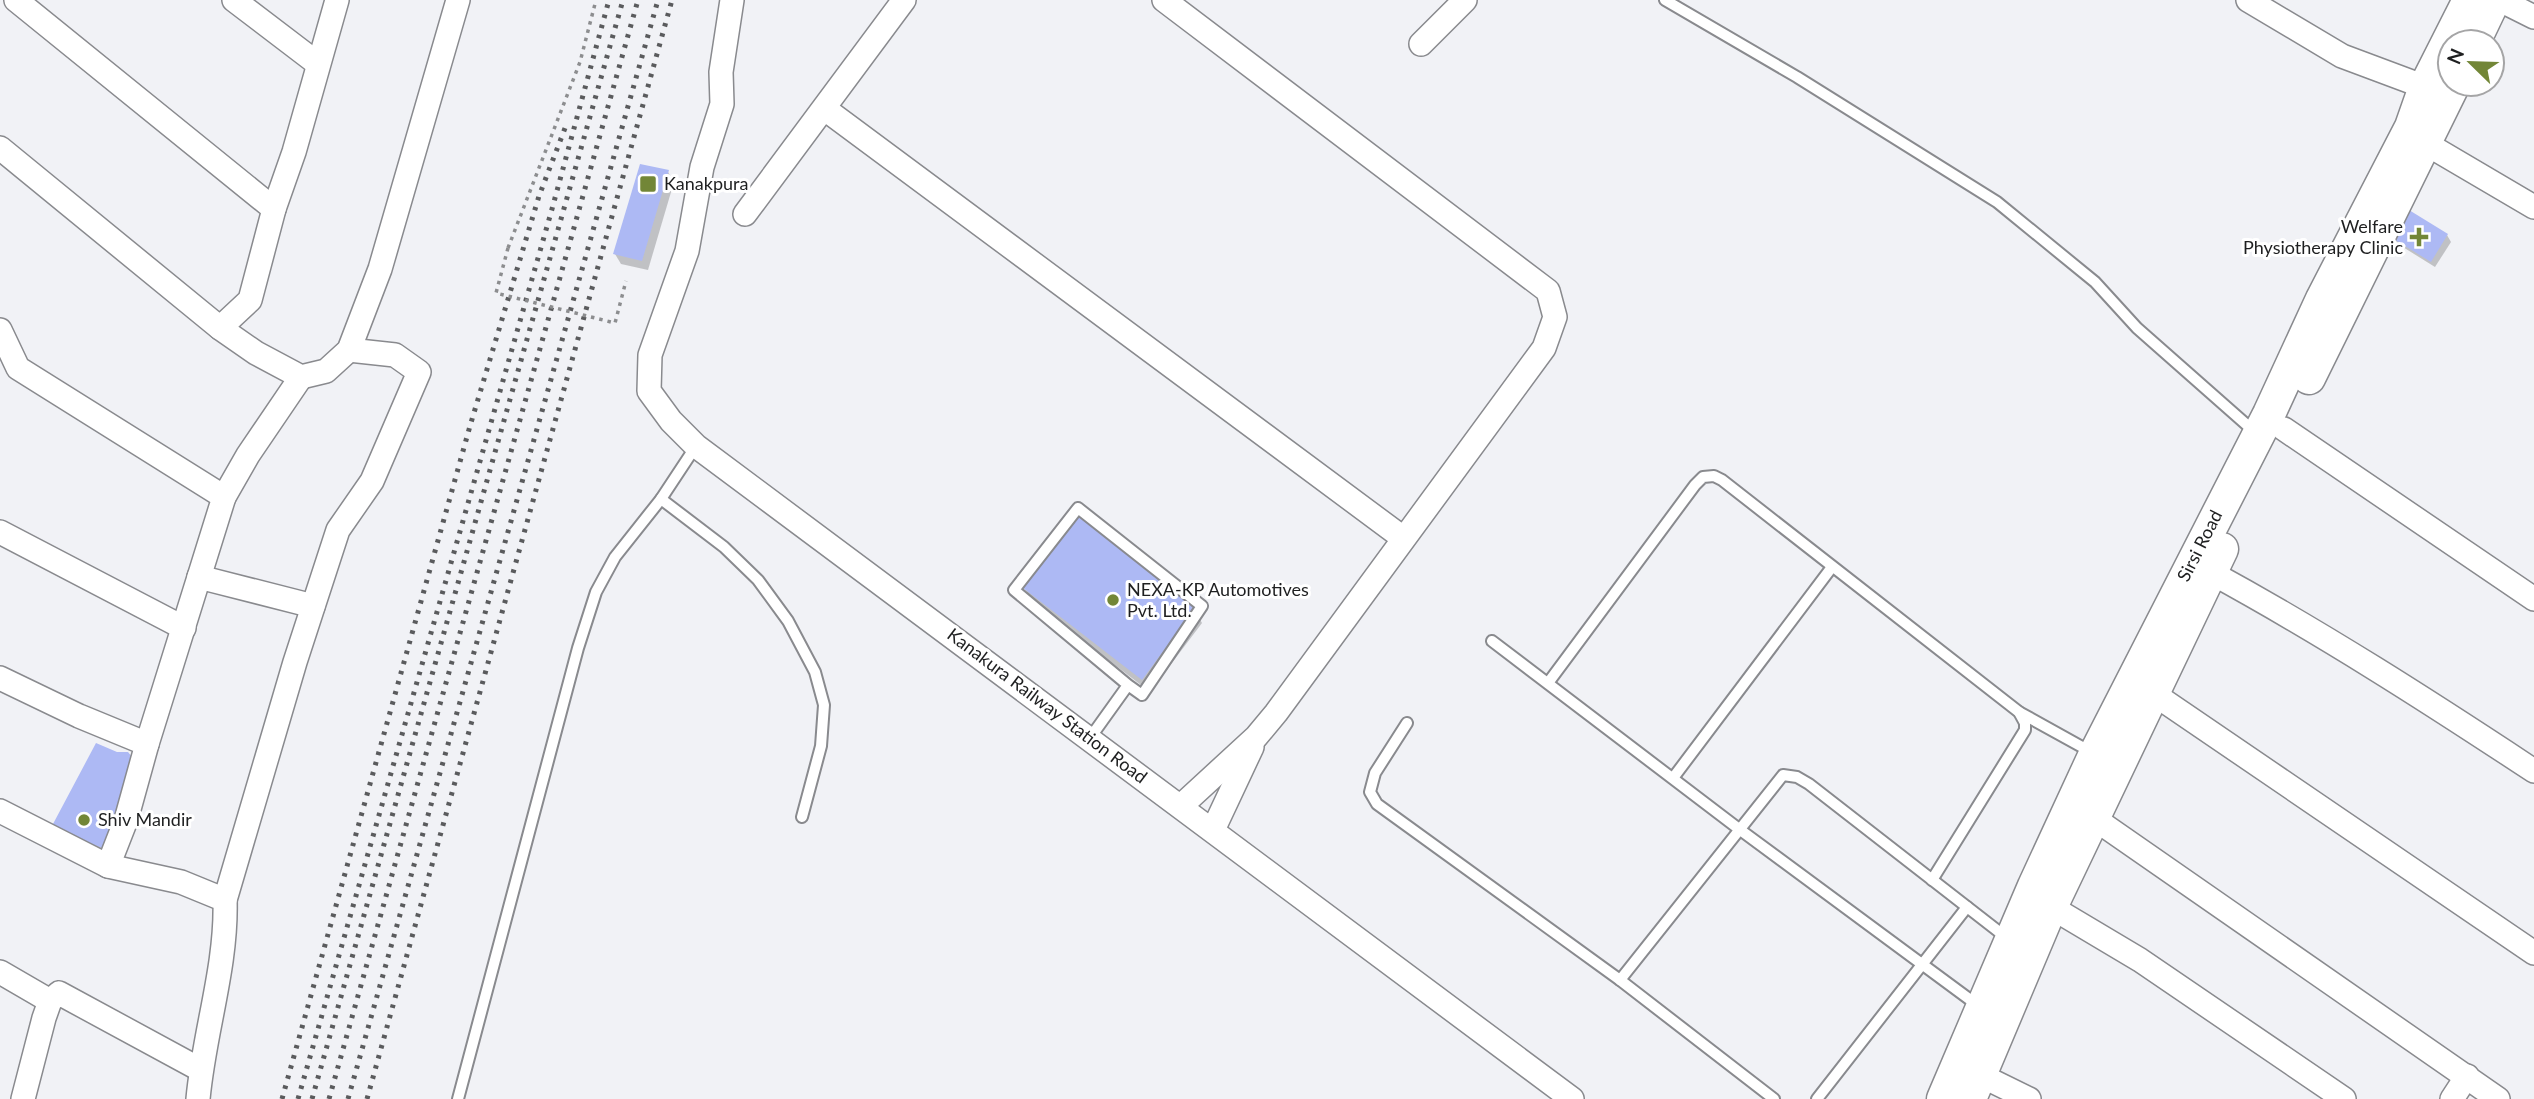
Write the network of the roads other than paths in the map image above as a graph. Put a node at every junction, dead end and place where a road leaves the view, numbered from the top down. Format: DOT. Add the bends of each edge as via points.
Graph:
graph roads {
  1 [pos="16,0"];
  2 [pos="234,0"];
  3 [pos="337,0"];
  4 [pos="458,0"];
  5 [pos="732,0"];
  6 [pos="904,0"];
  7 [pos="1164,0"];
  8 [pos="1465,0"];
  9 [pos="1665,0"];
  10 [pos="2469,0"];
  11 [pos="2494,0"];
  12 [pos="2500,0"];
  13 [pos="2251,1"];
  14 [pos="2534,17"];
  15 [pos="2459,28"];
  16 [pos="2481,28"];
  17 [pos="1421,44"];
  18 [pos="318,64"];
  19 [pos="2436,84"];
  20 [pos="2436,90"];
  21 [pos="2436,97"];
  22 [pos="825,109"];
  23 [pos="2425,143"];
  24 [pos="0,148"];
  25 [pos="2534,207"];
  26 [pos="274,209"];
  27 [pos="745,214"];
  28 [pos="220,328"];
  29 [pos="0,330"];
  30 [pos="349,350"];
  31 [pos="9,363"];
  32 [pos="300,377"];
  33 [pos="2271,432"];
  34 [pos="696,446"];
  35 [pos="224,497"];
  36 [pos="662,499"];
  37 [pos="0,532"];
  38 [pos="1403,538"];
  39 [pos="1832,567"];
  40 [pos="2210,572"];
  41 [pos="199,577"];
  42 [pos="2534,600"];
  43 [pos="313,606"];
  44 [pos="184,628"];
  45 [pos="1492,641"];
  46 [pos="0,678"];
  47 [pos="1549,683"];
  48 [pos="1128,685"];
  49 [pos="2154,694"];
  50 [pos="2019,712"];
  51 [pos="1407,723"];
  52 [pos="1256,737"];
  53 [pos="1090,738"];
  54 [pos="147,744"];
  55 [pos="2095,754"];
  56 [pos="2534,771"];
  57 [pos="1672,778"];
  58 [pos="1181,806"];
  59 [pos="0,811"];
  60 [pos="2083,813"];
  61 [pos="802,817"];
  62 [pos="1739,829"];
  63 [pos="1213,830"];
  64 [pos="108,866"];
  65 [pos="1932,880"];
  66 [pos="225,900"];
  67 [pos="1967,907"];
  68 [pos="2052,907"];
  69 [pos="2012,941"];
  70 [pos="2534,953"];
  71 [pos="1922,964"];
  72 [pos="0,972"];
  73 [pos="1620,980"];
  74 [pos="50,1001"];
  75 [pos="1982,1009"];
  76 [pos="201,1070"];
  77 [pos="2467,1076"];
  78 [pos="1975,1087"];
  79 [pos="23,1099"];
  80 [pos="198,1099"];
  81 [pos="458,1099"];
  82 [pos="1572,1099"];
  83 [pos="1774,1099"];
  84 [pos="1817,1099"];
  85 [pos="1943,1099"];
  86 [pos="2029,1099"];
  87 [pos="2344,1099"];
  88 [pos="2452,1099"];
  89 [pos="2498,1099"];
  1 -- 26 [label="street"];
  2 -- 18 [label="street"];
  3 -- 18 [label="street"];
  4 -- 30 [label="street" via="380,269"];
  5 -- 34 [label="street, Kanakura Railway Station Road" via="721,72 722,103 702,167 687,251 650,355 649,391"];
  6 -- 22 [label="street"];
  7 -- 38 [label="street" via="1548,291 1555,317 1544,348"];
  8 -- 17 [label="street"];
  9 -- 33 [label="lane" via="1997,202 2095,282 2137,328"];
  10 -- 15 [label="main road, Sirsi Road"];
  11 -- 16 [label="main road"];
  12 -- 14 [label="street"];
  13 -- 19 [label="street" via="2342,56"];
  18 -- 26 [label="street"];
  20 -- 33 [label="main road, Sirsi Road" via="2411,127 2322,299"];
  21 -- 23 [label="main road, Sirsi Road"];
  22 -- 27 [label="street"];
  22 -- 38 [label="street"];
  23 -- 25 [label="street"];
  23 -- 33 [label="main road, Sirsi Road"];
  24 -- 28 [label="street"];
  26 -- 28 [label="street" via="250,300"];
  28 -- 32 [label="street"];
  29 -- 31 [label="street"];
  30 -- 32 [label="street" via="326,371"];
  30 -- 43 [label="street" via="395,355 419,373 372,481 338,530"];
  31 -- 35 [label="street"];
  32 -- 35 [label="street"];
  33 -- 40 [label="main road, Sirsi Road"];
  33 -- 42 [label="street"];
  33 -- 55 [label="main road, Sirsi Road"];
  34 -- 36 [label="lane"];
  34 -- 53 [label="street, Kanakura Railway Station Road"];
  35 -- 41 [label="street"];
  36 -- 61 [label="lane" via="758,580 788,621 815,672 824,705 821,746"];
  36 -- 81 [label="lane" via="615,557 596,592"];
  37 -- 44 [label="street"];
  38 -- 52 [label="street"];
  39 -- 47 [label="lane" via="1722,480 1703,477"];
  39 -- 50 [label="lane"];
  39 -- 57 [label="lane"];
  40 -- 49 [label="main road, Sirsi Road"];
  40 -- 56 [label="street" via="2281,611"];
  41 -- 43 [label="street"];
  41 -- 44 [label="street"];
  43 -- 66 [label="street"];
  44 -- 54 [label="street"];
  45 -- 47 [label="lane"];
  46 -- 54 [label="street"];
  47 -- 57 [label="lane"];
  48 -- 48 [label="lane" via="1014,590 1078,508 1202,606 1142,695"];
  48 -- 53 [label="lane"];
  49 -- 60 [label="main road, Sirsi Road"];
  49 -- 70 [label="street"];
  50 -- 55 [label="lane"];
  50 -- 65 [label="lane" via="2025,730"];
  51 -- 73 [label="lane" via="1375,773 1370,792 1377,804"];
  52 -- 58 [label="street"];
  52 -- 63 [label="street"];
  53 -- 58 [label="street, Kanakura Railway Station Road"];
  54 -- 64 [label="street"];
  55 -- 60 [label="main road, Sirsi Road"];
  57 -- 62 [label="lane"];
  58 -- 63 [label="street, Kanakura Railway Station Road"];
  59 -- 64 [label="street"];
  60 -- 68 [label="main road, Sirsi Road"];
  60 -- 69 [label="main road, Sirsi Road"];
  60 -- 77 [label="street"];
  62 -- 65 [label="lane" via="1783,775 1797,776"];
  62 -- 71 [label="lane"];
  62 -- 73 [label="lane"];
  63 -- 82 [label="street, Kanakura Railway Station Road"];
  64 -- 66 [label="street" via="181,882"];
  65 -- 67 [label="lane"];
  66 -- 76 [label="street" via="226,930"];
  67 -- 69 [label="lane"];
  67 -- 71 [label="lane"];
  68 -- 78 [label="main road, Sirsi Road"];
  68 -- 87 [label="street" via="2140,960"];
  69 -- 75 [label="main road, Sirsi Road"];
  71 -- 75 [label="lane"];
  71 -- 84 [label="lane"];
  72 -- 74 [label="street"];
  73 -- 83 [label="lane"];
  74 -- 76 [label="street" via="59,993"];
  74 -- 79 [label="street"];
  75 -- 85 [label="main road, Sirsi Road"];
  76 -- 80 [label="street"];
  77 -- 88 [label="street"];
  77 -- 89 [label="street"];
  78 -- 86 [label="street"];
}
